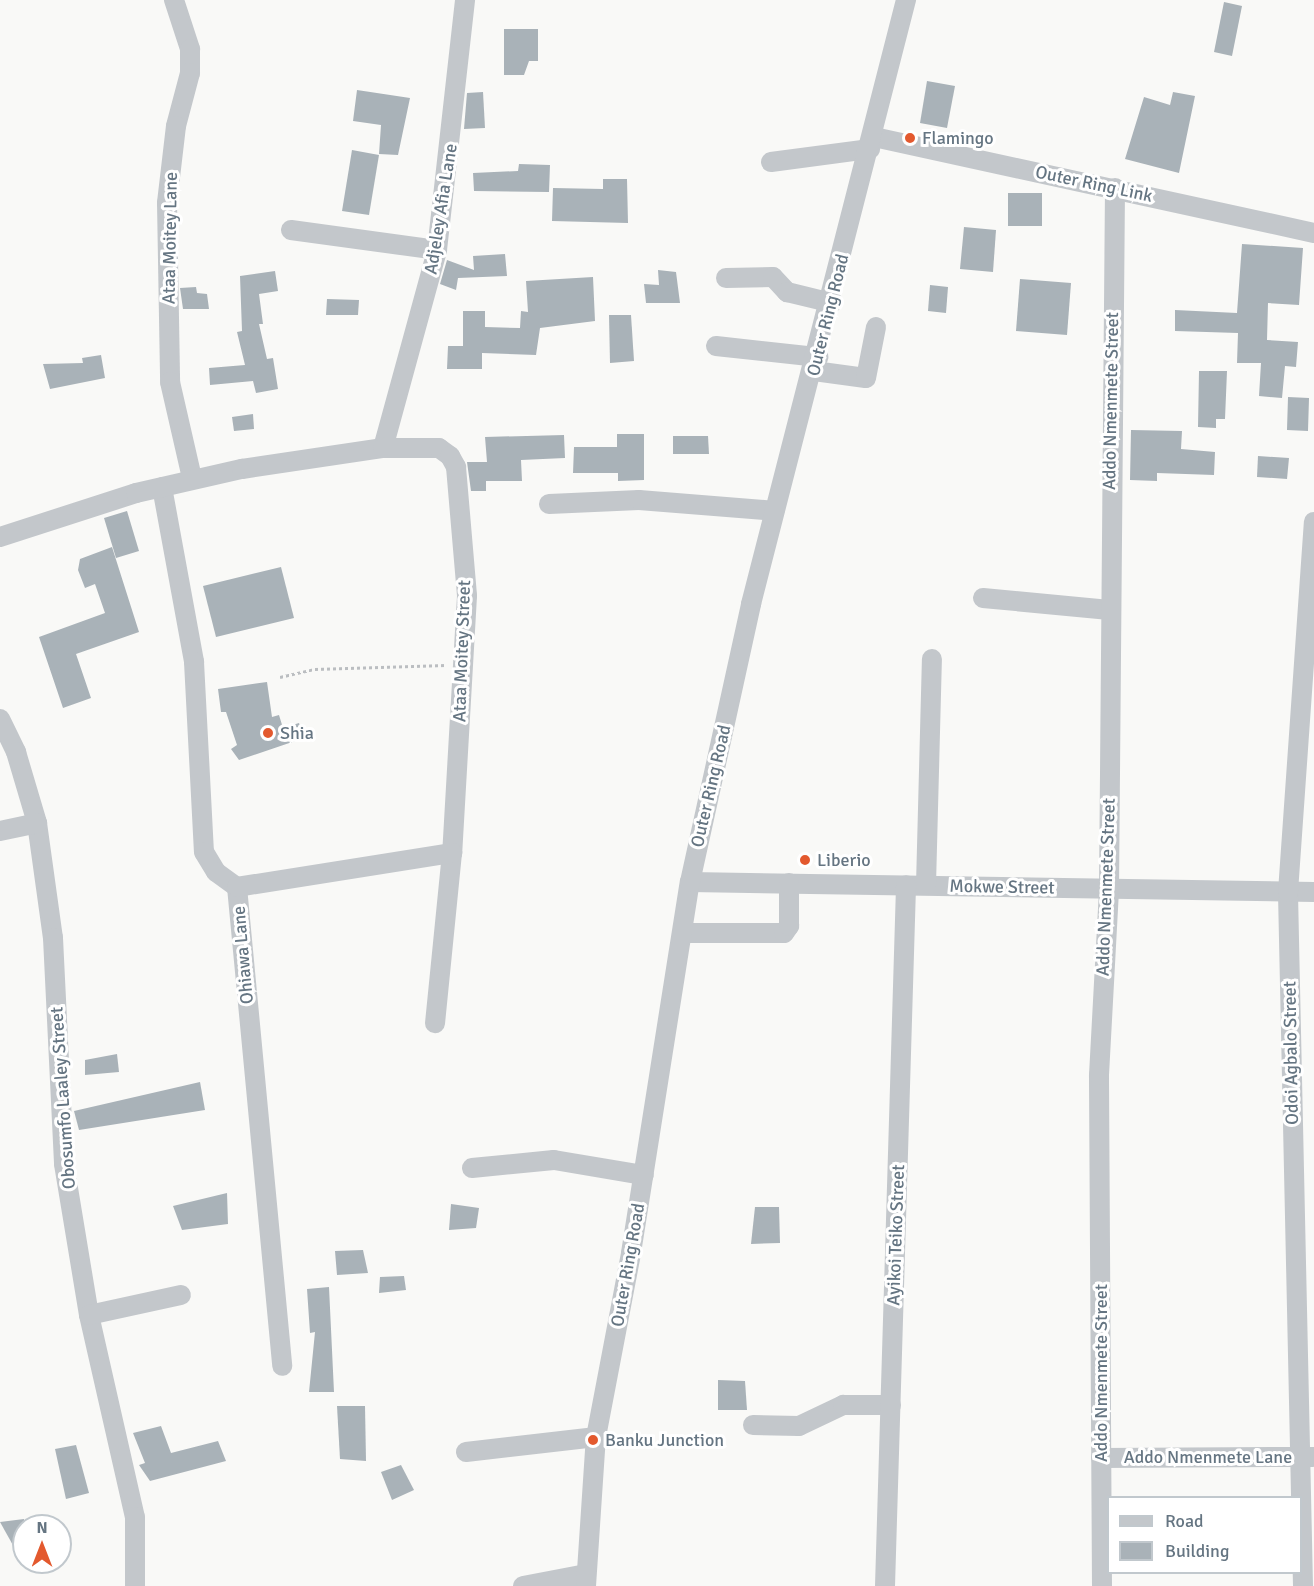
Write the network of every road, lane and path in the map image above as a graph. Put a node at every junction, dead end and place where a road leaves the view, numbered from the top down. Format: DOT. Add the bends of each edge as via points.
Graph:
graph roads {
  1 [pos="174,0"];
  2 [pos="465,0"];
  3 [pos="906,0"];
  4 [pos="872,143"];
  5 [pos="771,162"];
  6 [pos="1115,188"];
  7 [pos="291,230"];
  8 [pos="1314,233"];
  9 [pos="437,250"];
  10 [pos="726,278"];
  11 [pos="832,303"];
  12 [pos="876,327"];
  13 [pos="716,346"];
  14 [pos="816,364"];
  15 [pos="383,448"];
  16 [pos="192,478"];
  17 [pos="162,487"];
  18 [pos="549,504"];
  19 [pos="775,511"];
  20 [pos="1314,522"];
  21 [pos="0,537"];
  22 [pos="983,598"];
  23 [pos="1109,610"];
  24 [pos="932,660"];
  25 [pos="460,665"];
  26 [pos="280,676"];
  27 [pos="0,718"];
  28 [pos="37,823"];
  29 [pos="0,831"];
  30 [pos="452,853"];
  31 [pos="690,882"];
  32 [pos="789,883"];
  33 [pos="906,885"];
  34 [pos="926,885"];
  35 [pos="237,887"];
  36 [pos="1109,890"];
  37 [pos="1288,892"];
  38 [pos="1314,892"];
  39 [pos="683,933"];
  40 [pos="435,1023"];
  41 [pos="472,1167"];
  42 [pos="644,1175"];
  43 [pos="181,1295"];
  44 [pos="89,1316"];
  45 [pos="282,1366"];
  46 [pos="891,1406"];
  47 [pos="753,1425"];
  48 [pos="596,1437"];
  49 [pos="466,1452"];
  50 [pos="1307,1457"];
  51 [pos="1101,1458"];
  52 [pos="586,1580"];
  53 [pos="135,1586"];
  54 [pos="524,1586"];
  55 [pos="885,1586"];
  56 [pos="1102,1586"];
  57 [pos="1303,1586"];
  1 -- 16 [label="street, Ataa Moitey Lane" via="190,49 190,73 176,126 167,203 170,382"];
  2 -- 9 [label="street, Adjeley Afia Lane"];
  3 -- 4 [label="street, Outer Ring Road"];
  4 -- 5 [label="street, Outer Ring Link"];
  4 -- 6 [label="street, Outer Ring Link"];
  4 -- 11 [label="street, Outer Ring Road"];
  6 -- 8 [label="street, Outer Ring Link"];
  6 -- 23 [label="street, Addo Nmenmete Street"];
  7 -- 9 [label="street"];
  9 -- 15 [label="street, Adjeley Afia Lane"];
  10 -- 11 [label="street" via="774,278 787,292"];
  11 -- 14 [label="street, Outer Ring Road"];
  12 -- 14 [label="street" via="866,378"];
  13 -- 14 [label="street"];
  14 -- 19 [label="street, Outer Ring Road"];
  15 -- 16 [label="street, Ataa Moitey Street"];
  15 -- 25 [label="street, Ataa Moitey Street" via="439,448 456,467 467,596"];
  16 -- 17 [label="street, Ataa Moitey Street"];
  17 -- 21 [label="street, Ataa Moitey Street"];
  17 -- 35 [label="street, Ohiawa Lane" via="194,662 204,852 216,872"];
  18 -- 19 [label="street" via="639,500"];
  19 -- 31 [label="street, Outer Ring Road"];
  20 -- 37 [label="street, Odoi Agbalo Street"];
  22 -- 23 [label="street"];
  23 -- 36 [label="street, Addo Nmenmete Street"];
  24 -- 34 [label="street"];
  25 -- 26 [label="path" via="315,669"];
  25 -- 30 [label="street, Ataa Moitey Street"];
  27 -- 28 [label="street, Obosumfo Laaley Street" via="16,752"];
  28 -- 29 [label="street"];
  28 -- 44 [label="street, Obosumfo Laaley Street" via="53,938 64,1164"];
  30 -- 35 [label="street"];
  30 -- 40 [label="street, Ataa Moitey Street"];
  31 -- 32 [label="street, Mokwe Street"];
  31 -- 39 [label="street, Outer Ring Road"];
  32 -- 33 [label="street, Mokwe Street"];
  32 -- 39 [label="street" via="789,926 784,933"];
  33 -- 34 [label="street, Mokwe Street"];
  33 -- 46 [label="street, Ayikoi Teiko Street"];
  34 -- 36 [label="street, Mokwe Street"];
  35 -- 45 [label="street, Ohiawa Lane"];
  36 -- 37 [label="street, Mokwe Street"];
  36 -- 51 [label="street, Addo Nmenmete Street" via="1099,1075"];
  37 -- 38 [label="street, Mokwe Street"];
  37 -- 50 [label="street, Odoi Agbalo Street"];
  39 -- 42 [label="street, Outer Ring Road"];
  41 -- 42 [label="street" via="562,1160"];
  42 -- 48 [label="street, Outer Ring Road"];
  43 -- 44 [label="street"];
  44 -- 53 [label="street, Obosumfo Laaley Street" via="135,1517"];
  46 -- 47 [label="street" via="843,1406 799,1426"];
  46 -- 55 [label="street, Ayikoi Teiko Street"];
  48 -- 49 [label="street"];
  48 -- 52 [label="street, Outer Ring Road"];
  50 -- 51 [label="street, Addo Nmenmete Lane"];
  50 -- 57 [label="street, Odoi Agbalo Street"];
  51 -- 56 [label="street, Addo Nmenmete Street"];
  52 -- 54 [label="street"];
}
